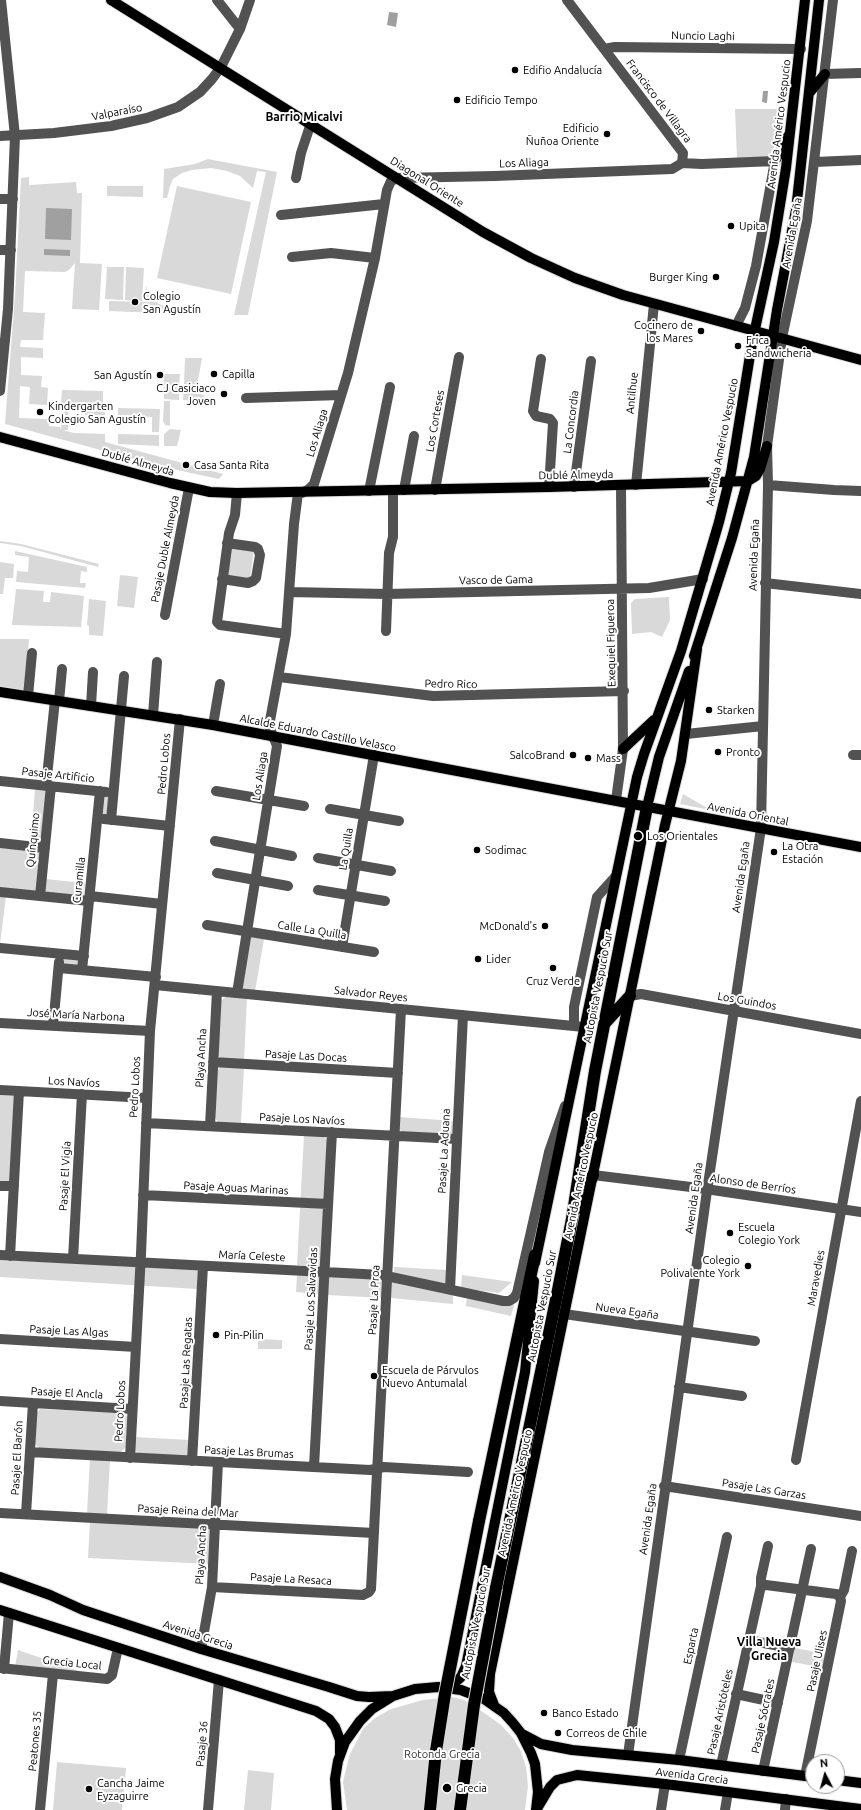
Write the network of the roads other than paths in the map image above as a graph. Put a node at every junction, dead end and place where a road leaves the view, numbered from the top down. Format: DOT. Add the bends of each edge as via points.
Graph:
graph roads {
  1 [pos="1,0"];
  2 [pos="111,0"];
  3 [pos="217,0"];
  4 [pos="250,0"];
  5 [pos="567,0"];
  6 [pos="805,0"];
  7 [pos="819,0"];
  8 [pos="834,0"];
  9 [pos="240,29"];
  10 [pos="604,49"];
  11 [pos="801,49"];
  12 [pos="220,67"];
  13 [pos="861,73"];
  14 [pos="825,74"];
  15 [pos="809,94"];
  16 [pos="311,123"];
  17 [pos="791,129"];
  18 [pos="0,136"];
  19 [pos="15,136"];
  20 [pos="861,160"];
  21 [pos="775,161"];
  22 [pos="815,162"];
  23 [pos="682,163"];
  24 [pos="296,178"];
  25 [pos="398,178"];
  26 [pos="0,199"];
  27 [pos="13,199"];
  28 [pos="384,204"];
  29 [pos="281,215"];
  30 [pos="0,250"];
  31 [pos="11,250"];
  32 [pos="292,257"];
  33 [pos="375,258"];
  34 [pos="4,302"];
  35 [pos="654,304"];
  36 [pos="736,326"];
  37 [pos="755,331"];
  38 [pos="778,336"];
  39 [pos="2,355"];
  40 [pos="459,357"];
  41 [pos="541,359"];
  42 [pos="861,360"];
  43 [pos="590,361"];
  44 [pos="390,387"];
  45 [pos="0,391"];
  46 [pos="341,395"];
  47 [pos="246,398"];
  48 [pos="414,436"];
  49 [pos="0,437"];
  50 [pos="767,446"];
  51 [pos="748,481"];
  52 [pos="729,483"];
  53 [pos="636,485"];
  54 [pos="768,485"];
  55 [pos="621,486"];
  56 [pos="549,487"];
  57 [pos="574,487"];
  58 [pos="189,488"];
  59 [pos="392,490"];
  60 [pos="404,490"];
  61 [pos="435,490"];
  62 [pos="369,491"];
  63 [pos="861,491"];
  64 [pos="237,493"];
  65 [pos="300,493"];
  66 [pos="227,543"];
  67 [pos="222,579"];
  68 [pos="703,579"];
  69 [pos="765,583"];
  70 [pos="622,589"];
  71 [pos="289,592"];
  72 [pos="386,594"];
  73 [pos="861,594"];
  74 [pos="165,615"];
  75 [pos="386,631"];
  76 [pos="286,634"];
  77 [pos="697,649"];
  78 [pos="32,653"];
  79 [pos="158,662"];
  80 [pos="62,669"];
  81 [pos="93,672"];
  82 [pos="124,676"];
  83 [pos="279,677"];
  84 [pos="220,684"];
  85 [pos="624,691"];
  86 [pos="0,692"];
  87 [pos="28,696"];
  88 [pos="57,701"];
  89 [pos="91,706"];
  90 [pos="121,710"];
  91 [pos="153,715"];
  92 [pos="658,715"];
  93 [pos="180,719"];
  94 [pos="213,725"];
  95 [pos="763,726"];
  96 [pos="686,734"];
  97 [pos="273,737"];
  98 [pos="623,749"];
  99 [pos="374,755"];
  100 [pos="0,781"];
  101 [pos="48,786"];
  102 [pos="100,791"];
  103 [pos="216,791"];
  104 [pos="114,793"];
  105 [pos="268,800"];
  106 [pos="616,800"];
  107 [pos="631,803"];
  108 [pos="304,806"];
  109 [pos="648,806"];
  110 [pos="330,809"];
  111 [pos="668,811"];
  112 [pos="364,815"];
  113 [pos="97,818"];
  114 [pos="111,820"];
  115 [pos="398,821"];
  116 [pos="170,826"];
  117 [pos="761,828"];
  118 [pos="215,842"];
  119 [pos="0,843"];
  120 [pos="861,847"];
  121 [pos="45,848"];
  122 [pos="260,850"];
  123 [pos="292,856"];
  124 [pos="318,858"];
  125 [pos="356,865"];
  126 [pos="391,871"];
  127 [pos="217,873"];
  128 [pos="616,877"];
  129 [pos="255,880"];
  130 [pos="288,886"];
  131 [pos="318,890"];
  132 [pos="0,892"];
  133 [pos="40,896"];
  134 [pos="351,896"];
  135 [pos="89,899"];
  136 [pos="385,901"];
  137 [pos="162,904"];
  138 [pos="207,925"];
  139 [pos="247,932"];
  140 [pos="342,947"];
  141 [pos="0,948"];
  142 [pos="374,952"];
  143 [pos="60,954"];
  144 [pos="84,956"];
  145 [pos="59,968"];
  146 [pos="82,970"];
  147 [pos="155,981"];
  148 [pos="217,991"];
  149 [pos="236,993"];
  150 [pos="630,996"];
  151 [pos="401,1009"];
  152 [pos="734,1011"];
  153 [pos="463,1015"];
  154 [pos="0,1023"];
  155 [pos="604,1024"];
  156 [pos="53,1026"];
  157 [pos="574,1026"];
  158 [pos="584,1027"];
  159 [pos="150,1031"];
  160 [pos="861,1034"];
  161 [pos="213,1062"];
  162 [pos="398,1073"];
  163 [pos="572,1088"];
  164 [pos="0,1090"];
  165 [pos="19,1091"];
  166 [pos="82,1094"];
  167 [pos="147,1098"];
  168 [pos="861,1101"];
  169 [pos="146,1123"];
  170 [pos="210,1126"];
  171 [pos="332,1132"];
  172 [pos="394,1135"];
  173 [pos="457,1139"];
  174 [pos="593,1175"];
  175 [pos="0,1186"];
  176 [pos="14,1186"];
  177 [pos="707,1189"];
  178 [pos="143,1195"];
  179 [pos="328,1204"];
  180 [pos="841,1209"];
  181 [pos="861,1212"];
  182 [pos="572,1219"];
  183 [pos="0,1255"];
  184 [pos="535,1255"];
  185 [pos="10,1256"];
  186 [pos="73,1259"];
  187 [pos="140,1262"];
  188 [pos="203,1266"];
  189 [pos="324,1272"];
  190 [pos="387,1276"];
  191 [pos="450,1289"];
  192 [pos="500,1300"];
  193 [pos="564,1314"];
  194 [pos="686,1332"];
  195 [pos="0,1339"];
  196 [pos="755,1341"];
  197 [pos="136,1347"];
  198 [pos="679,1387"];
  199 [pos="742,1396"];
  200 [pos="0,1402"];
  201 [pos="33,1403"];
  202 [pos="132,1409"];
  203 [pos="30,1452"];
  204 [pos="130,1458"];
  205 [pos="796,1460"];
  206 [pos="192,1461"];
  207 [pos="218,1462"];
  208 [pos="314,1467"];
  209 [pos="377,1469"];
  210 [pos="468,1472"];
  211 [pos="664,1486"];
  212 [pos="0,1513"];
  213 [pos="26,1514"];
  214 [pos="861,1516"];
  215 [pos="215,1524"];
  216 [pos="374,1533"];
  217 [pos="727,1537"];
  218 [pos="768,1546"];
  219 [pos="811,1549"];
  220 [pos="852,1551"];
  221 [pos="0,1577"];
  222 [pos="761,1586"];
  223 [pos="212,1587"];
  224 [pos="802,1590"];
  225 [pos="369,1592"];
  226 [pos="840,1597"];
  227 [pos="4,1612"];
  228 [pos="748,1640"];
  229 [pos="118,1648"];
  230 [pos="790,1648"];
  231 [pos="201,1649"];
  232 [pos="2,1668"];
  233 [pos="53,1674"];
  234 [pos="219,1680"];
  235 [pos="449,1688"];
  236 [pos="736,1694"];
  237 [pos="393,1696"];
  238 [pos="778,1703"];
  239 [pos="494,1705"];
  240 [pos="521,1733"];
  241 [pos="340,1753"];
  242 [pos="813,1754"];
  243 [pos="628,1755"];
  244 [pos="679,1760"];
  245 [pos="721,1765"];
  246 [pos="763,1771"];
  247 [pos="805,1776"];
  248 [pos="845,1781"];
  249 [pos="861,1783"];
  250 [pos="665,1784"];
  251 [pos="728,1792"];
  252 [pos="786,1800"];
  253 [pos="861,1809"];
  254 [pos="40,1810"];
  255 [pos="208,1810"];
  256 [pos="337,1810"];
  257 [pos="430,1810"];
  258 [pos="460,1810"];
  259 [pos="536,1810"];
  260 [pos="661,1810"];
  261 [pos="725,1810"];
  262 [pos="785,1810"];
  1 -- 19 [label="street"];
  2 -- 12 [label="main road, Diagonal Oriente"];
  3 -- 9 [label="street"];
  4 -- 9 [label="street, Valparaíso"];
  5 -- 10 [label="street, Francisco de Villagra"];
  6 -- 11 [label="main road, Avenida Américo Vespucio"];
  7 -- 15 [label="main road, Avenida Américo Vespucio"];
  8 -- 14 [label="street, Avenida Egaña"];
  9 -- 12 [label="street, Valparaíso"];
  10 -- 11 [label="street, Nuncio Laghi"];
  10 -- 23 [label="street, Francisco de Villagra" via="683,153"];
  11 -- 17 [label="main road, Avenida Américo Vespucio"];
  12 -- 16 [label="main road, Diagonal Oriente"];
  12 -- 19 [label="street, Valparaíso" via="200,92 178,107 157,115 98,128"];
  13 -- 14 [label="street"];
  14 -- 15 [label="main road"];
  14 -- 22 [label="street, Avenida Egaña"];
  15 -- 38 [label="main road, Avenida Américo Vespucio"];
  16 -- 24 [label="street"];
  16 -- 25 [label="main road, Diagonal Oriente"];
  17 -- 21 [label="main road"];
  17 -- 37 [label="main road, Avenida Américo Vespucio" via="774,242"];
  18 -- 19 [label="street, Valparaíso"];
  19 -- 27 [label="street"];
  20 -- 22 [label="street"];
  21 -- 23 [label="street"];
  21 -- 36 [label="street, Avenida Américo Vespucio" via="756,266 745,308"];
  22 -- 38 [label="street, Avenida Egaña" via="804,240"];
  23 -- 25 [label="street, Los Aliaga" via="672,169"];
  25 -- 28 [label="street, Los Aliaga" via="389,184"];
  25 -- 35 [label="main road, Diagonal Oriente" via="483,232 530,258 587,283"];
  26 -- 27 [label="street"];
  27 -- 31 [label="street"];
  28 -- 29 [label="street"];
  28 -- 33 [label="street, Los Aliaga"];
  30 -- 31 [label="street"];
  31 -- 34 [label="street"];
  32 -- 33 [label="street" via="331,253"];
  33 -- 46 [label="street, Los Aliaga"];
  34 -- 39 [label="street"];
  35 -- 36 [label="main road, Diagonal Oriente"];
  35 -- 53 [label="street, Antilhue"];
  36 -- 37 [label="main road, Diagonal Oriente"];
  37 -- 38 [label="main road, Diagonal Oriente"];
  37 -- 52 [label="main road, Avenida Américo Vespucio"];
  38 -- 42 [label="main road, Diagonal Oriente"];
  38 -- 50 [label="street, Avenida Egaña"];
  38 -- 51 [label="main road, Avenida Américo Vespucio"];
  39 -- 45 [label="street"];
  40 -- 61 [label="street, Los Corteses"];
  41 -- 56 [label="street, La Concordia" via="533,411 536,416 550,419 553,423"];
  43 -- 57 [label="street, La Concordia"];
  44 -- 62 [label="street"];
  46 -- 47 [label="street"];
  46 -- 65 [label="street, Los Aliaga" via="314,484"];
  48 -- 60 [label="street"];
  49 -- 58 [label="main road, Dublé Almeyda"];
  50 -- 51 [label="main road" via="760,469 756,476"];
  50 -- 54 [label="street, Avenida Egaña"];
  51 -- 52 [label="main road, Dublé Almeyda"];
  51 -- 77 [label="main road, Avenida Américo Vespucio"];
  52 -- 53 [label="main road, Dublé Almeyda"];
  52 -- 68 [label="main road, Avenida Américo Vespucio"];
  53 -- 55 [label="main road, Dublé Almeyda"];
  54 -- 63 [label="street"];
  54 -- 69 [label="street, Avenida Egaña"];
  55 -- 57 [label="main road, Dublé Almeyda"];
  55 -- 70 [label="street, Exequiel Figueroa"];
  56 -- 57 [label="main road, Dublé Almeyda"];
  56 -- 61 [label="main road, Dublé Almeyda"];
  58 -- 64 [label="main road, Dublé Almeyda"];
  58 -- 74 [label="street, Pasaje Duble Almeyda"];
  59 -- 60 [label="main road, Dublé Almeyda"];
  59 -- 62 [label="main road, Dublé Almeyda"];
  59 -- 72 [label="street" via="393,537 389,553"];
  60 -- 61 [label="main road, Dublé Almeyda"];
  62 -- 65 [label="main road, Dublé Almeyda"];
  64 -- 65 [label="main road, Dublé Almeyda"];
  64 -- 66 [label="street" via="235,515"];
  65 -- 71 [label="street, Los Aliaga"];
  66 -- 67 [label="street"];
  66 -- 67 [label="street" via="255,547 260,555 256,578 253,581 248,583"];
  67 -- 76 [label="street" via="217,620 220,625"];
  68 -- 70 [label="street, Vasco de Gama" via="656,588"];
  68 -- 92 [label="main road, Avenida Américo Vespucio"];
  69 -- 73 [label="street"];
  69 -- 95 [label="street, Avenida Egaña"];
  70 -- 72 [label="street, Vasco de Gama"];
  70 -- 85 [label="street, Exequiel Figueroa"];
  71 -- 72 [label="street, Vasco de Gama"];
  71 -- 76 [label="street, Los Aliaga"];
  72 -- 75 [label="street"];
  76 -- 83 [label="street, Los Aliaga"];
  77 -- 96 [label="main road, Avenida Américo Vespucio"];
  77 -- 109 [label="main road, Avenida Américo Vespucio" via="659,757"];
  78 -- 87 [label="street"];
  79 -- 91 [label="street"];
  80 -- 88 [label="street, Quínquimo"];
  81 -- 89 [label="street"];
  82 -- 90 [label="street"];
  83 -- 85 [label="street, Pedro Rico" via="437,697"];
  83 -- 97 [label="street, Los Aliaga" via="269,726"];
  84 -- 94 [label="street"];
  85 -- 98 [label="street, Exequiel Figueroa"];
  86 -- 87 [label="main road, Alcalde Eduardo Castillo Velasco"];
  87 -- 88 [label="main road, Alcalde Eduardo Castillo Velasco"];
  88 -- 89 [label="main road, Alcalde Eduardo Castillo Velasco"];
  88 -- 101 [label="street, Quínquimo"];
  89 -- 90 [label="main road, Alcalde Eduardo Castillo Velasco"];
  90 -- 91 [label="main road, Alcalde Eduardo Castillo Velasco"];
  90 -- 104 [label="street"];
  91 -- 93 [label="main road, Alcalde Eduardo Castillo Velasco"];
  92 -- 98 [label="main road"];
  92 -- 107 [label="main road, Avenida Américo Vespucio" via="640,765"];
  93 -- 94 [label="main road, Alcalde Eduardo Castillo Velasco"];
  93 -- 116 [label="street, Pedro Lobos"];
  94 -- 97 [label="main road, Alcalde Eduardo Castillo Velasco"];
  95 -- 96 [label="street"];
  95 -- 117 [label="street, Avenida Egaña"];
  96 -- 111 [label="main road, Avenida Américo Vespucio"];
  97 -- 99 [label="main road, Alcalde Eduardo Castillo Velasco"];
  97 -- 105 [label="street, Los Aliaga" via="277,746"];
  98 -- 106 [label="street, Exequiel Figueroa"];
  99 -- 106 [label="main road, Alcalde Eduardo Castillo Velasco"];
  99 -- 112 [label="street, La Quilla"];
  100 -- 101 [label="street, Pasaje Artificio"];
  101 -- 102 [label="street, Pasaje Artificio"];
  101 -- 121 [label="street, Quínquimo"];
  102 -- 104 [label="street, Pasaje Artificio"];
  102 -- 113 [label="street, Curamilla"];
  103 -- 105 [label="street"];
  104 -- 114 [label="street"];
  105 -- 108 [label="street"];
  105 -- 122 [label="street, Los Aliaga"];
  106 -- 107 [label="main road, Alcalde Eduardo Castillo Velasco"];
  107 -- 109 [label="main road, Avenida Oriental"];
  107 -- 128 [label="main road, Avenida Américo Vespucio"];
  109 -- 111 [label="main road, Avenida Oriental"];
  109 -- 155 [label="highway, Autopista Vespucio Sur"];
  110 -- 112 [label="street"];
  111 -- 117 [label="main road, Avenida Oriental"];
  111 -- 150 [label="main road, Avenida Américo Vespucio"];
  112 -- 115 [label="street"];
  112 -- 125 [label="street, La Quilla"];
  113 -- 114 [label="street"];
  113 -- 135 [label="street, Curamilla"];
  114 -- 116 [label="street"];
  116 -- 137 [label="street, Pedro Lobos"];
  117 -- 120 [label="main road, Avenida Oriental"];
  117 -- 152 [label="street, Avenida Egaña"];
  118 -- 122 [label="street"];
  119 -- 121 [label="street"];
  121 -- 133 [label="street, Quínquimo"];
  122 -- 123 [label="street"];
  122 -- 129 [label="street, Los Aliaga"];
  124 -- 125 [label="street"];
  125 -- 126 [label="street"];
  125 -- 134 [label="street, La Quilla"];
  127 -- 129 [label="street"];
  128 -- 157 [label="street" via="597,897 574,1007"];
  128 -- 158 [label="main road, Avenida Américo Vespucio"];
  129 -- 130 [label="street"];
  129 -- 139 [label="street, Los Aliaga"];
  131 -- 134 [label="street"];
  132 -- 133 [label="street"];
  133 -- 135 [label="street"];
  134 -- 136 [label="street"];
  134 -- 140 [label="street, La Quilla"];
  135 -- 137 [label="street"];
  135 -- 144 [label="street, Curamilla"];
  137 -- 147 [label="street, Pedro Lobos"];
  138 -- 139 [label="street, Calle La Quilla"];
  139 -- 140 [label="street, Calle La Quilla"];
  139 -- 149 [label="street, Los Aliaga"];
  140 -- 142 [label="street, Calle La Quilla"];
  141 -- 143 [label="street"];
  143 -- 144 [label="street"];
  143 -- 145 [label="street"];
  144 -- 146 [label="street, Curamilla"];
  145 -- 146 [label="street, Salvador Reyes"];
  145 -- 156 [label="street"];
  146 -- 147 [label="street, Salvador Reyes"];
  147 -- 148 [label="street, Salvador Reyes"];
  147 -- 159 [label="street, Pedro Lobos"];
  148 -- 149 [label="street, Salvador Reyes"];
  148 -- 161 [label="street, Playa Ancha"];
  149 -- 151 [label="street, Salvador Reyes"];
  150 -- 152 [label="street, Los Guindos" via="641,994"];
  150 -- 155 [label="highway"];
  150 -- 174 [label="main road, Avenida Américo Vespucio"];
  151 -- 153 [label="street, Salvador Reyes"];
  151 -- 162 [label="street, Pasaje La Proa"];
  152 -- 160 [label="street, Los Guindos"];
  152 -- 177 [label="street, Avenida Egaña"];
  153 -- 157 [label="street, Salvador Reyes"];
  153 -- 173 [label="street, Pasaje La Aduana"];
  154 -- 156 [label="street, José María Narbona"];
  155 -- 182 [label="highway, Autopista Vespucio Sur" via="586,1120"];
  156 -- 159 [label="street, José María Narbona"];
  157 -- 158 [label="street, Salvador Reyes"];
  158 -- 163 [label="main road, Avenida Américo Vespucio"];
  159 -- 167 [label="street, Pedro Lobos"];
  161 -- 162 [label="street, Pasaje Las Docas"];
  161 -- 170 [label="street, Playa Ancha"];
  162 -- 172 [label="street, Pasaje La Proa"];
  163 -- 184 [label="main road, Avenida Américo Vespucio"];
  163 -- 192 [label="street, Avenida Américo Vespucio" via="548,1152 517,1293 512,1300"];
  164 -- 165 [label="street, Los Navíos"];
  165 -- 166 [label="street, Los Navíos"];
  165 -- 176 [label="street"];
  166 -- 167 [label="street, Los Navíos"];
  166 -- 186 [label="street, Pasaje El Vigía"];
  167 -- 169 [label="street, Pedro Lobos"];
  168 -- 180 [label="street, Maravedies"];
  169 -- 170 [label="street, Pasaje Los Navíos"];
  169 -- 178 [label="street, Pedro Lobos"];
  170 -- 171 [label="street, Pasaje Los Navíos"];
  171 -- 172 [label="street, Pasaje Los Navíos"];
  171 -- 179 [label="street, Pasaje Los Salvavidas"];
  172 -- 173 [label="street, Pasaje Los Navíos"];
  172 -- 190 [label="street, Pasaje La Proa"];
  173 -- 191 [label="street, Pasaje La Aduana"];
  174 -- 177 [label="street, Alonso de Berríos"];
  174 -- 182 [label="highway"];
  174 -- 193 [label="main road, Avenida Américo Vespucio"];
  175 -- 176 [label="street"];
  176 -- 185 [label="street"];
  177 -- 180 [label="street, Alonso de Berríos"];
  177 -- 194 [label="street, Avenida Egaña"];
  178 -- 179 [label="street, Pasaje Aguas Marinas"];
  178 -- 187 [label="street, Pedro Lobos"];
  179 -- 189 [label="street, Pasaje Los Salvavidas"];
  180 -- 181 [label="street, Alonso de Berríos"];
  180 -- 205 [label="street, Maravedies"];
  182 -- 258 [label="highway, Autopista Vespucio Sur, bridge" via="496,1588 474,1705"];
  183 -- 185 [label="street, María Celeste"];
  184 -- 235 [label="main road, Avenida Américo Vespucio" via="525,1372 490,1549 466,1666 461,1677"];
  184 -- 257 [label="highway, Autopista Vespucio Sur, bridge" via="445,1694"];
  185 -- 186 [label="street, María Celeste"];
  186 -- 187 [label="street, María Celeste"];
  187 -- 188 [label="street, María Celeste"];
  187 -- 197 [label="street, Pedro Lobos"];
  188 -- 189 [label="street, María Celeste"];
  188 -- 206 [label="street, Pasaje Las Regatas"];
  189 -- 190 [label="street, María Celeste"];
  189 -- 208 [label="street, Pasaje Los Salvavidas"];
  190 -- 191 [label="street, María Celeste"];
  190 -- 209 [label="street, Pasaje La Proa"];
  191 -- 192 [label="street, María Celeste"];
  193 -- 194 [label="street, Nueva Egaña"];
  193 -- 239 [label="main road, Avenida Américo Vespucio" via="490,1674 489,1692"];
  194 -- 196 [label="street, Nueva Egaña"];
  194 -- 198 [label="street, Avenida Egaña"];
  195 -- 197 [label="street, Pasaje Las Algas"];
  197 -- 202 [label="street, Pedro Lobos"];
  198 -- 199 [label="street"];
  198 -- 211 [label="street, Avenida Egaña"];
  200 -- 201 [label="street, Pasaje El Ancla"];
  201 -- 202 [label="street, Pasaje El Ancla"];
  201 -- 203 [label="street, Pasaje El Barón"];
  202 -- 204 [label="street, Pedro Lobos"];
  203 -- 204 [label="street, Pasaje Las Brumas"];
  203 -- 213 [label="street, Pasaje El Barón"];
  204 -- 206 [label="street, Pasaje Las Brumas"];
  206 -- 207 [label="street, Pasaje Las Brumas"];
  207 -- 208 [label="street, Pasaje Las Brumas"];
  207 -- 215 [label="street, Playa Ancha"];
  208 -- 209 [label="street, Pasaje Las Brumas"];
  209 -- 210 [label="street, Pasaje Las Brumas" via="384,1467"];
  209 -- 216 [label="street, Pasaje La Proa"];
  211 -- 214 [label="street, Pasaje Las Garzas"];
  211 -- 243 [label="street, Avenida Egaña"];
  212 -- 213 [label="street, Pasaje Reina del Mar"];
  213 -- 215 [label="street, Pasaje Reina del Mar"];
  215 -- 216 [label="street, Pasaje Reina del Mar"];
  215 -- 223 [label="street, Playa Ancha"];
  216 -- 225 [label="street, Pasaje La Proa"];
  217 -- 244 [label="street, Esparta"];
  218 -- 222 [label="street, Pasaje Aristóteles"];
  219 -- 224 [label="street, Pasaje Sócrates"];
  220 -- 226 [label="street, Pasaje Ulises" via="844,1590"];
  221 -- 231 [label="main road, Avenida Grecia" via="83,1610"];
  222 -- 224 [label="street" via="766,1584"];
  222 -- 228 [label="street, Pasaje Aristóteles"];
  223 -- 225 [label="street, Pasaje La Resaca" via="363,1594"];
  223 -- 231 [label="street, Playa Ancha"];
  224 -- 226 [label="street" via="836,1594"];
  224 -- 230 [label="street, Pasaje Sócrates"];
  226 -- 242 [label="street, Pasaje Ulises"];
  227 -- 229 [label="main road"];
  227 -- 232 [label="street"];
  228 -- 230 [label="street"];
  228 -- 236 [label="street, Pasaje Aristóteles"];
  229 -- 233 [label="street, Grecia Local" via="112,1675 109,1678"];
  229 -- 234 [label="main road"];
  230 -- 238 [label="street, Pasaje Sócrates"];
  231 -- 237 [label="main road, Avenida Grecia" via="357,1696"];
  232 -- 233 [label="street, Grecia Local"];
  233 -- 254 [label="street, Peatones 35"];
  234 -- 241 [label="main road" via="320,1713 329,1719 337,1730"];
  234 -- 255 [label="street, Pasaje 36"];
  235 -- 237 [label="main road" via="415,1689"];
  235 -- 239 [label="main road" via="473,1694"];
  236 -- 238 [label="street"];
  236 -- 245 [label="street, Pasaje Aristóteles"];
  237 -- 241 [label="main road" via="364,1716"];
  238 -- 246 [label="street, Pasaje Sócrates"];
  239 -- 240 [label="main road"];
  240 -- 243 [label="main road, Avenida Grecia" via="546,1745"];
  240 -- 259 [label="main road" via="532,1753 537,1773"];
  241 -- 256 [label="main road" via="335,1779"];
  243 -- 244 [label="main road, Avenida Grecia"];
  244 -- 245 [label="main road, Avenida Grecia"];
  245 -- 246 [label="main road, Avenida Grecia"];
  246 -- 247 [label="main road, Avenida Grecia"];
  248 -- 249 [label="main road"];
  250 -- 251 [label="main road, Avenida Grecia"];
  250 -- 259 [label="main road, Avenida Grecia" via="569,1776 553,1783"];
  250 -- 260 [label="street"];
  251 -- 252 [label="main road, Avenida Grecia"];
  251 -- 261 [label="street"];
  252 -- 253 [label="main road, Avenida Grecia"];
  252 -- 262 [label="street"];
}
